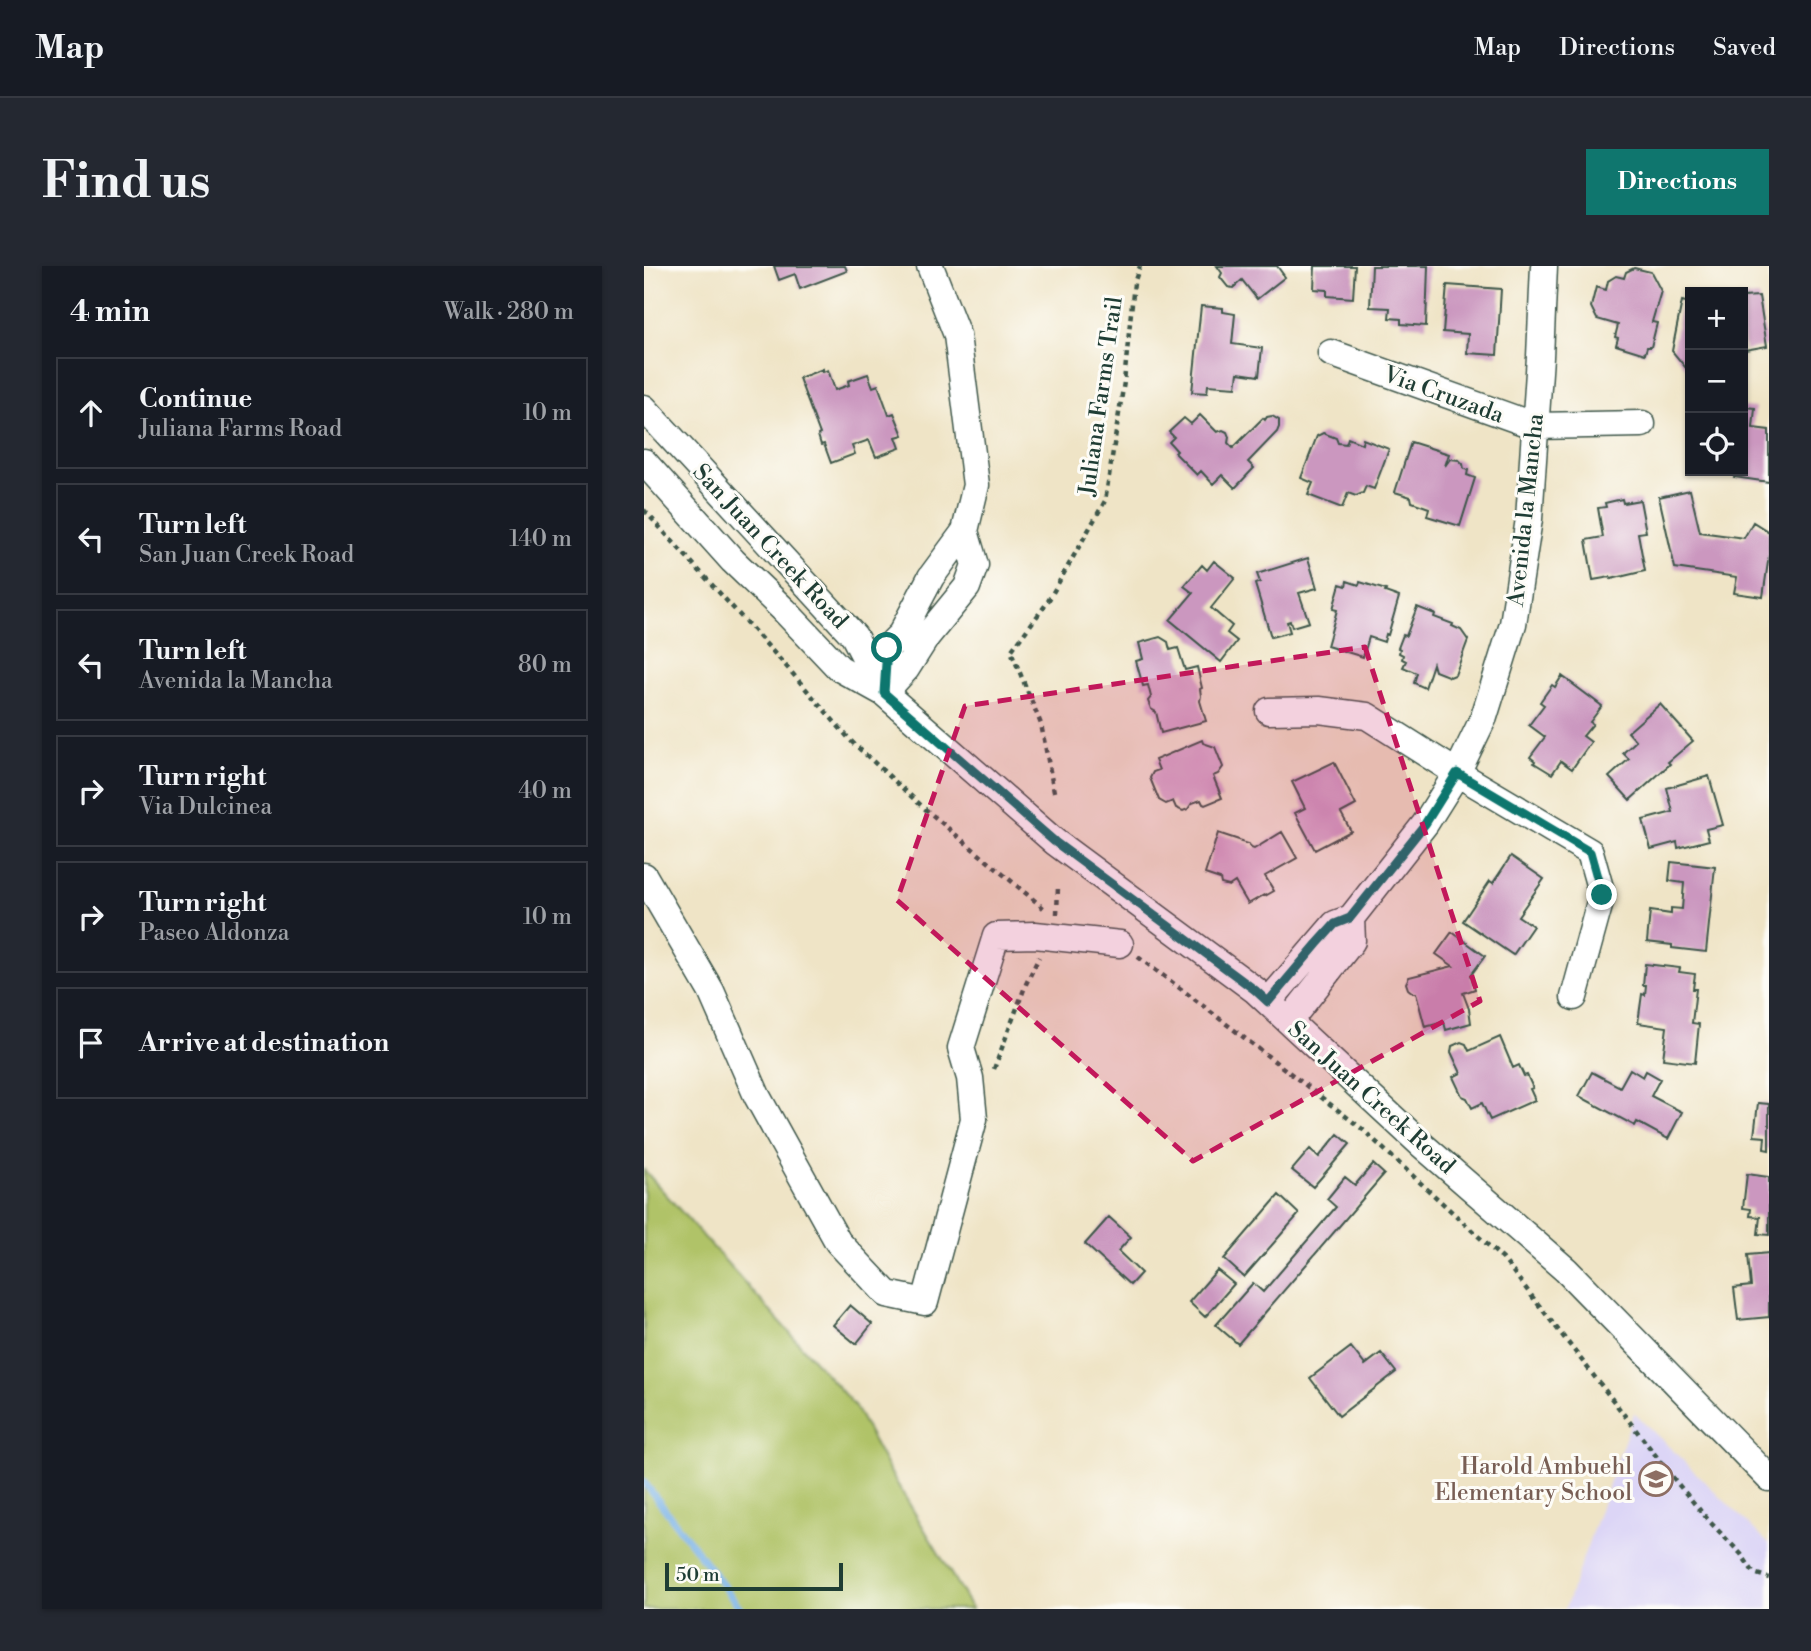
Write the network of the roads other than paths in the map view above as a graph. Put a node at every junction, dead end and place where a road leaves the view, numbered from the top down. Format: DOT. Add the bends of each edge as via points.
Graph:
graph roads {
  1 [pos="930,266"];
  2 [pos="1544,266"];
  3 [pos="1331,353"];
  4 [pos="644,408"];
  5 [pos="1642,424"];
  6 [pos="1535,426"];
  7 [pos="644,462"];
  8 [pos="884,693"];
  9 [pos="1269,711"];
  10 [pos="1457,773"];
  11 [pos="644,876"];
  12 [pos="1350,918"];
  13 [pos="1119,944"];
  14 [pos="1574,997"];
  15 [pos="1268,1002"];
  16 [pos="1289,1021"];
  17 [pos="1769,1478"];
  1 -- 8 [label="street" via="957,335 976,485 965,531 975,565 967,587"];
  2 -- 6 [label="street, Avenida la Mancha"];
  3 -- 6 [label="street, Via Cruzada"];
  4 -- 8 [label="street, San Juan Creek Road" via="854,636"];
  5 -- 6 [label="street, Via Cruzada"];
  6 -- 10 [label="street, Avenida la Mancha" via="1529,519 1513,624 1484,717"];
  7 -- 8 [label="street, San Juan Creek Road" via="839,668"];
  8 -- 15 [label="street, San Juan Creek Road" via="1055,842"];
  9 -- 10 [label="street" via="1367,716"];
  10 -- 12 [label="street, Avenida la Mancha" via="1425,824"];
  10 -- 14 [label="street" via="1590,852 1602,895"];
  11 -- 13 [label="street" via="711,990 757,1097 838,1242 887,1294 925,1302 974,1119 971,1078 961,1048 996,936 1035,935 1054,927"];
  12 -- 15 [label="street, Avenida la Mancha" via="1335,924"];
  12 -- 16 [label="street, Avenida la Mancha" via="1352,941"];
  15 -- 16 [label="street, San Juan Creek Road"];
  16 -- 17 [label="street, San Juan Creek Road" via="1566,1270"];
}
